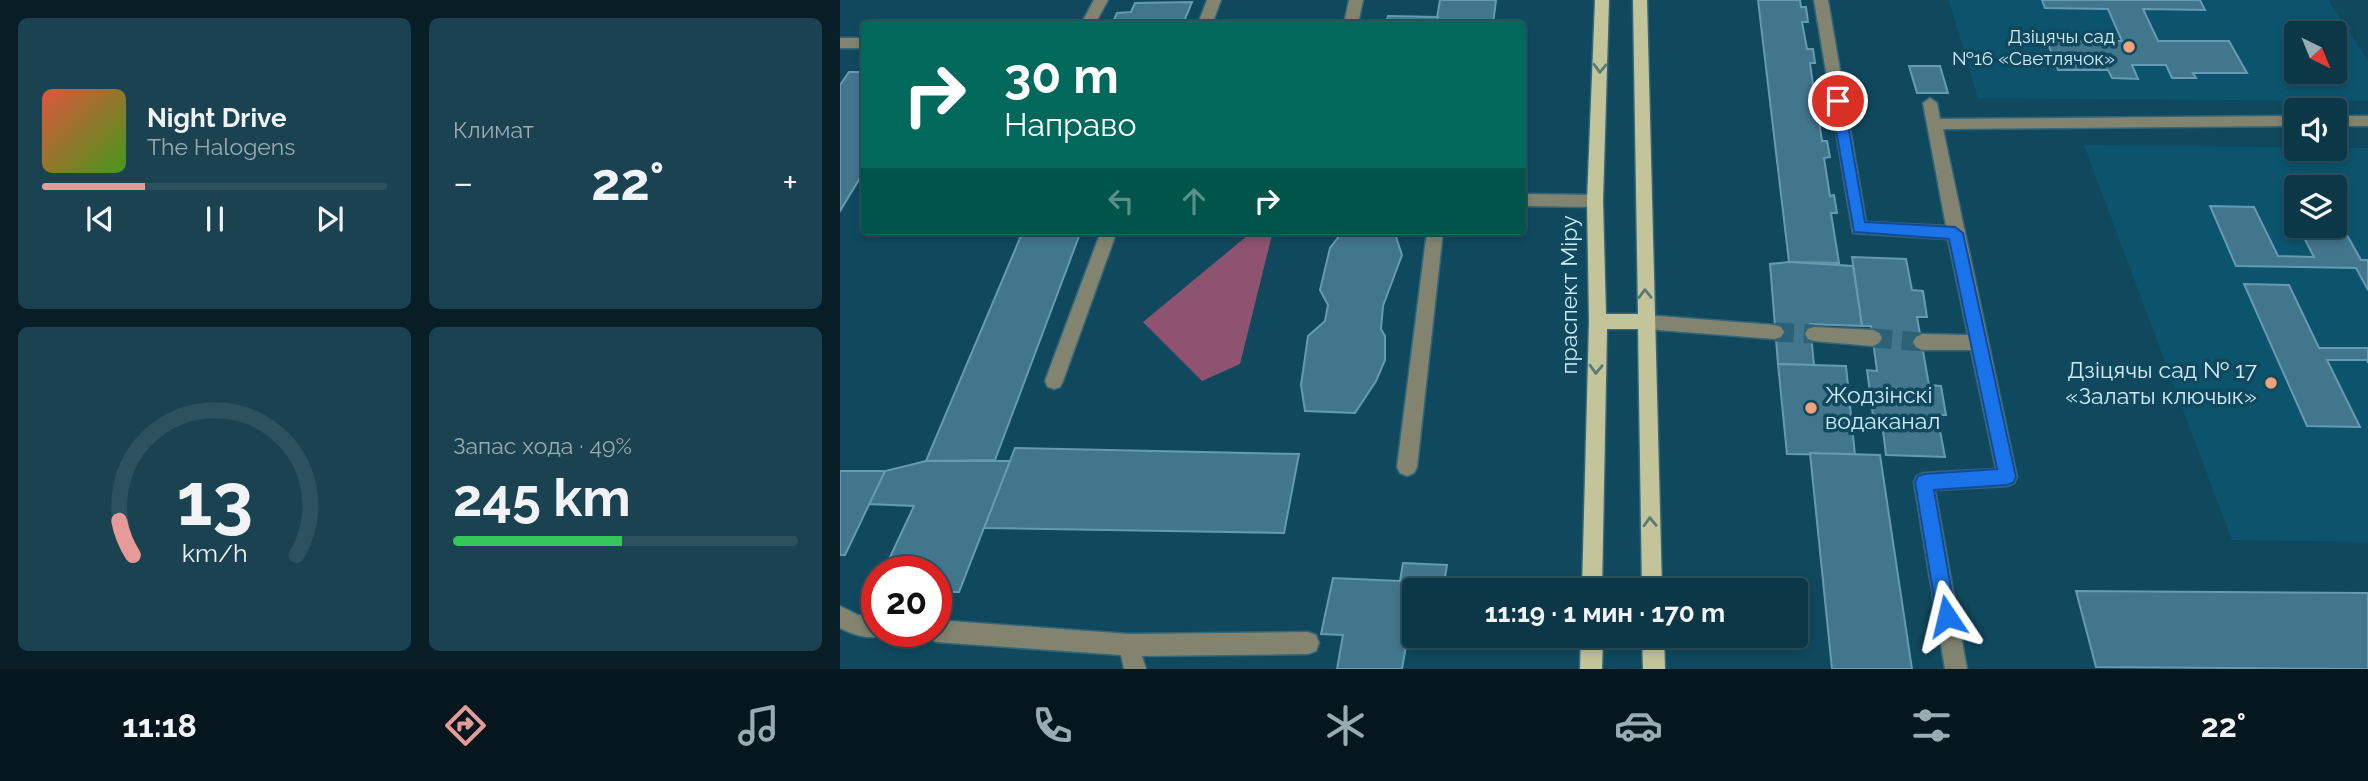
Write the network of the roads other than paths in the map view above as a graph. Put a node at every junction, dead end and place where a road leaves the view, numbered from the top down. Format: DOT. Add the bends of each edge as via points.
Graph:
graph roads {
  1 [pos="1101,0"];
  2 [pos="1214,0"];
  3 [pos="1356,0"];
  4 [pos="1602,0"];
  5 [pos="1640,0"];
  6 [pos="1821,0"];
  7 [pos="1090,21"];
  8 [pos="1206,21"];
  9 [pos="1352,21"];
  10 [pos="840,43"];
  11 [pos="861,43"];
  12 [pos="1930,103"];
  13 [pos="2284,121"];
  14 [pos="2347,121"];
  15 [pos="2368,121"];
  16 [pos="1934,124"];
  17 [pos="1526,201"];
  18 [pos="1595,201"];
  19 [pos="1955,233"];
  20 [pos="1108,235"];
  21 [pos="1435,235"];
  22 [pos="1598,321"];
  23 [pos="1645,322"];
  24 [pos="1775,332"];
  25 [pos="1814,334"];
  26 [pos="1872,338"];
  27 [pos="1922,342"];
  28 [pos="1978,343"];
  29 [pos="1054,381"];
  30 [pos="1407,467"];
  31 [pos="1592,578"];
  32 [pos="1652,578"];
  33 [pos="840,617"];
  34 [pos="861,625"];
  35 [pos="952,632"];
  36 [pos="1308,643"];
  37 [pos="1129,645"];
  38 [pos="1592,648"];
  39 [pos="1653,648"];
  40 [pos="1135,669"];
  41 [pos="1591,669"];
  42 [pos="1654,669"];
  43 [pos="1956,669"];
  1 -- 7 [label="lane"];
  2 -- 8 [label="lane"];
  3 -- 9 [label="lane"];
  4 -- 18 [label="main road, праспект Міру, one-way"];
  23 -- 5 [label="main road, one-way"];
  6 -- 19 [label="lane" via="1859,228"];
  10 -- 11 [label="lane"];
  12 -- 16 [label="lane"];
  13 -- 16 [label="lane"];
  14 -- 15 [label="lane"];
  16 -- 19 [label="lane"];
  17 -- 18 [label="lane"];
  18 -- 22 [label="main road, праспект Міру"];
  19 -- 28 [label="lane"];
  20 -- 29 [label="lane"];
  21 -- 30 [label="lane"];
  22 -- 23 [label="main road"];
  22 -- 31 [label="main road, праспект Міру, one-way"];
  23 -- 24 [label="lane"];
  32 -- 23 [label="main road, one-way"];
  25 -- 26 [label="lane"];
  27 -- 28 [label="lane"];
  28 -- 43 [label="lane" via="2007,477 1924,482"];
  33 -- 34 [label="lane"];
  35 -- 37 [label="lane"];
  36 -- 37 [label="lane"];
  37 -- 40 [label="lane"];
  38 -- 41 [label="main road"];
  39 -- 42 [label="main road"];
}
